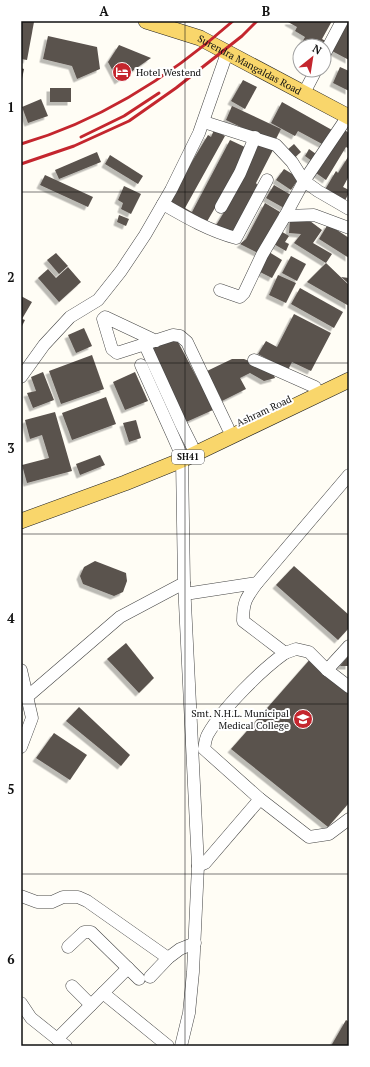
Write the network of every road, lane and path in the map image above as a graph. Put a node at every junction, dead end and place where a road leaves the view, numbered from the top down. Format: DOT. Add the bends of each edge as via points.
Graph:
graph roads {
  1 [pos="146,21"];
  2 [pos="342,21"];
  3 [pos="332,40"];
  4 [pos="227,53"];
  5 [pos="312,78"];
  6 [pos="304,93"];
  7 [pos="348,117"];
  8 [pos="204,122"];
  9 [pos="255,137"];
  10 [pos="267,180"];
  11 [pos="304,181"];
  12 [pos="163,204"];
  13 [pos="221,207"];
  14 [pos="349,209"];
  15 [pos="286,216"];
  16 [pos="349,228"];
  17 [pos="220,290"];
  18 [pos="156,341"];
  19 [pos="145,345"];
  20 [pos="254,360"];
  21 [pos="141,365"];
  22 [pos="349,372"];
  23 [pos="21,377"];
  24 [pos="349,380"];
  25 [pos="315,387"];
  26 [pos="228,428"];
  27 [pos="185,453"];
  28 [pos="349,475"];
  29 [pos="21,512"];
  30 [pos="21,521"];
  31 [pos="257,583"];
  32 [pos="184,588"];
  33 [pos="349,646"];
  34 [pos="285,654"];
  35 [pos="21,670"];
  36 [pos="327,670"];
  37 [pos="349,687"];
  38 [pos="27,697"];
  39 [pos="21,747"];
  40 [pos="260,798"];
  41 [pos="349,819"];
  42 [pos="198,866"];
  43 [pos="21,896"];
  44 [pos="195,943"];
  45 [pos="68,947"];
  46 [pos="168,958"];
  47 [pos="128,968"];
  48 [pos="72,986"];
  49 [pos="103,993"];
  50 [pos="21,1003"];
  51 [pos="91,1005"];
  52 [pos="62,1042"];
  53 [pos="168,1046"];
  54 [pos="181,1046"];
  1 -- 4 [label="main road, Surendra Mangaldas Road" via="200,38"];
  2 -- 3 [label="street"];
  4 -- 6 [label="main road, Surendra Mangaldas Road"];
  4 -- 8 [label="street"];
  5 -- 6 [label="street"];
  6 -- 7 [label="main road, Surendra Mangaldas Road"];
  7 -- 11 [label="street"];
  8 -- 9 [label="street"];
  8 -- 12 [label="street"];
  9 -- 11 [label="street" via="276,145 292,162"];
  9 -- 13 [label="street" via="240,173"];
  10 -- 12 [label="street" via="236,238 193,221"];
  11 -- 14 [label="street"];
  11 -- 15 [label="street"];
  12 -- 23 [label="street" via="121,272 98,300 70,317 44,345"];
  15 -- 16 [label="street" via="314,215"];
  15 -- 17 [label="street" via="262,254 244,293 240,297"];
  18 -- 19 [label="street"];
  18 -- 19 [label="street" via="104,317 103,321 115,352 120,353"];
  18 -- 26 [label="street" via="175,335 184,338"];
  19 -- 27 [label="street" via="181,424"];
  20 -- 25 [label="street"];
  21 -- 27 [label="street"];
  22 -- 25 [label="main road, Ashram Road"];
  24 -- 27 [label="main road, Ashram Road / SH41"];
  25 -- 26 [label="main road, Ashram Road"];
  26 -- 27 [label="main road, Ashram Road"];
  27 -- 29 [label="main road, Ashram Road"];
  27 -- 30 [label="main road, Ashram Road / SH41" via="105,490"];
  27 -- 32 [label="street"];
  28 -- 31 [label="street"];
  31 -- 32 [label="street"];
  31 -- 34 [label="street" via="243,607 243,621"];
  32 -- 38 [label="street" via="120,617"];
  32 -- 42 [label="street"];
  33 -- 36 [label="street"];
  34 -- 36 [label="street" via="296,649 309,652"];
  34 -- 40 [label="street" via="269,664 228,707 207,736 204,750"];
  35 -- 38 [label="street"];
  36 -- 37 [label="street"];
  38 -- 39 [label="street" via="32,718"];
  40 -- 41 [label="street" via="309,837 329,834"];
  40 -- 42 [label="street" via="205,863"];
  42 -- 44 [label="street"];
  43 -- 46 [label="street" via="37,902 52,902 63,896 88,901"];
  44 -- 46 [label="street" via="180,949"];
  44 -- 54 [label="street" via="189,1013"];
  45 -- 47 [label="street" via="84,932 91,932"];
  46 -- 47 [label="street" via="144,978"];
  47 -- 49 [label="street"];
  48 -- 51 [label="street"];
  49 -- 51 [label="street"];
  49 -- 53 [label="street"];
  50 -- 52 [label="street" via="31,1018"];
  51 -- 52 [label="street"];
}
